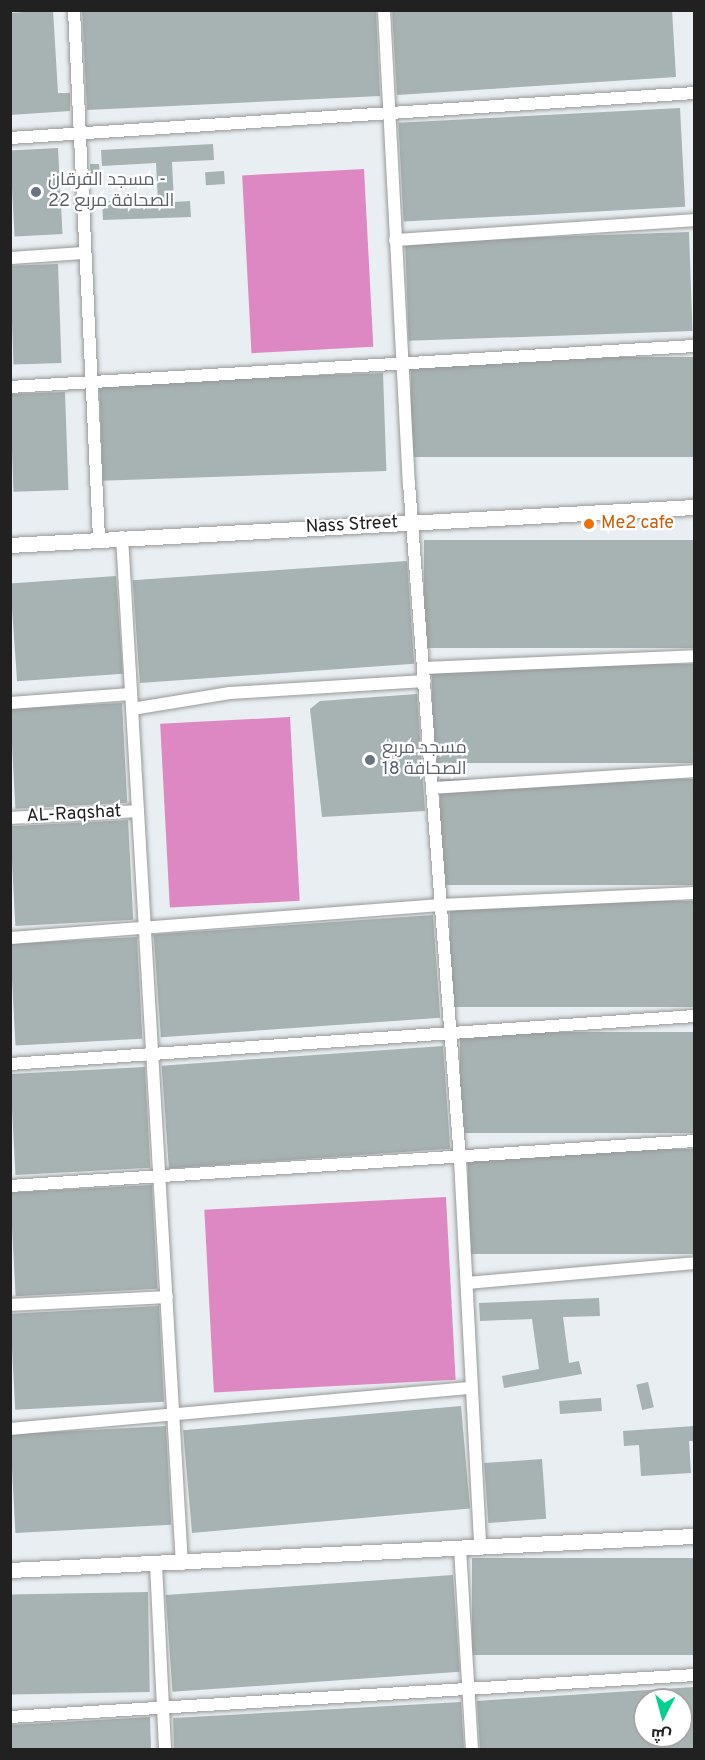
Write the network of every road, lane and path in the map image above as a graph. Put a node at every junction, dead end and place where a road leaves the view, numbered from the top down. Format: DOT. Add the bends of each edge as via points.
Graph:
graph roads {
  1 [pos="75,10"];
  2 [pos="384,10"];
  3 [pos="694,93"];
  4 [pos="388,113"];
  5 [pos="81,135"];
  6 [pos="10,138"];
  7 [pos="694,220"];
  8 [pos="395,240"];
  9 [pos="84,254"];
  10 [pos="10,258"];
  11 [pos="694,346"];
  12 [pos="405,360"];
  13 [pos="92,383"];
  14 [pos="10,387"];
  15 [pos="694,507"];
  16 [pos="415,522"];
  17 [pos="122,537"];
  18 [pos="99,539"];
  19 [pos="10,545"];
  20 [pos="694,656"];
  21 [pos="424,668"];
  22 [pos="425,681"];
  23 [pos="131,694"];
  24 [pos="10,703"];
  25 [pos="132,708"];
  26 [pos="694,771"];
  27 [pos="433,788"];
  28 [pos="138,811"];
  29 [pos="10,818"];
  30 [pos="694,893"];
  31 [pos="441,905"];
  32 [pos="145,929"];
  33 [pos="10,938"];
  34 [pos="694,1016"];
  35 [pos="450,1035"];
  36 [pos="152,1052"];
  37 [pos="10,1064"];
  38 [pos="694,1141"];
  39 [pos="460,1160"];
  40 [pos="159,1176"];
  41 [pos="10,1186"];
  42 [pos="694,1263"];
  43 [pos="467,1283"];
  44 [pos="166,1297"];
  45 [pos="10,1305"];
  46 [pos="471,1389"];
  47 [pos="173,1418"];
  48 [pos="10,1429"];
  49 [pos="694,1536"];
  50 [pos="480,1546"];
  51 [pos="460,1548"];
  52 [pos="182,1563"];
  53 [pos="156,1564"];
  54 [pos="10,1570"];
  55 [pos="694,1675"];
  56 [pos="469,1687"];
  57 [pos="163,1707"];
  58 [pos="10,1717"];
  59 [pos="165,1749"];
  60 [pos="472,1749"];
  1 -- 5 [label="street"];
  2 -- 4 [label="street"];
  3 -- 4 [label="street"];
  4 -- 5 [label="street"];
  4 -- 8 [label="street"];
  5 -- 6 [label="street"];
  5 -- 9 [label="street"];
  7 -- 8 [label="street"];
  8 -- 12 [label="street"];
  9 -- 10 [label="street"];
  9 -- 13 [label="street"];
  11 -- 12 [label="street"];
  12 -- 13 [label="street"];
  12 -- 16 [label="street"];
  13 -- 14 [label="street"];
  13 -- 18 [label="street"];
  15 -- 16 [label="street, Nass Street"];
  16 -- 17 [label="street, Nass Street"];
  16 -- 21 [label="street"];
  17 -- 18 [label="street, Nass Street"];
  17 -- 23 [label="street"];
  18 -- 19 [label="street, Nass Street"];
  20 -- 21 [label="street"];
  21 -- 22 [label="street"];
  22 -- 25 [label="street" via="230,693"];
  22 -- 27 [label="street"];
  23 -- 24 [label="street"];
  23 -- 25 [label="street"];
  25 -- 28 [label="street"];
  26 -- 27 [label="street"];
  27 -- 31 [label="street"];
  28 -- 29 [label="street, AL-Raqshat"];
  28 -- 32 [label="street"];
  30 -- 31 [label="street"];
  31 -- 32 [label="street"];
  31 -- 35 [label="street"];
  32 -- 33 [label="street"];
  32 -- 36 [label="street"];
  34 -- 35 [label="street"];
  35 -- 36 [label="street"];
  35 -- 39 [label="street"];
  36 -- 37 [label="street"];
  36 -- 40 [label="street"];
  38 -- 39 [label="street"];
  39 -- 40 [label="street"];
  39 -- 43 [label="street"];
  40 -- 41 [label="street"];
  40 -- 44 [label="street"];
  42 -- 43 [label="street"];
  43 -- 46 [label="street"];
  44 -- 45 [label="street"];
  44 -- 47 [label="street"];
  46 -- 47 [label="street"];
  46 -- 50 [label="street"];
  47 -- 48 [label="street"];
  47 -- 52 [label="street"];
  49 -- 50 [label="street"];
  50 -- 51 [label="street"];
  51 -- 52 [label="street"];
  51 -- 56 [label="street"];
  52 -- 53 [label="street"];
  53 -- 54 [label="street"];
  53 -- 57 [label="street"];
  55 -- 56 [label="street"];
  56 -- 57 [label="street"];
  56 -- 60 [label="street"];
  57 -- 58 [label="street"];
  57 -- 59 [label="street"];
}
